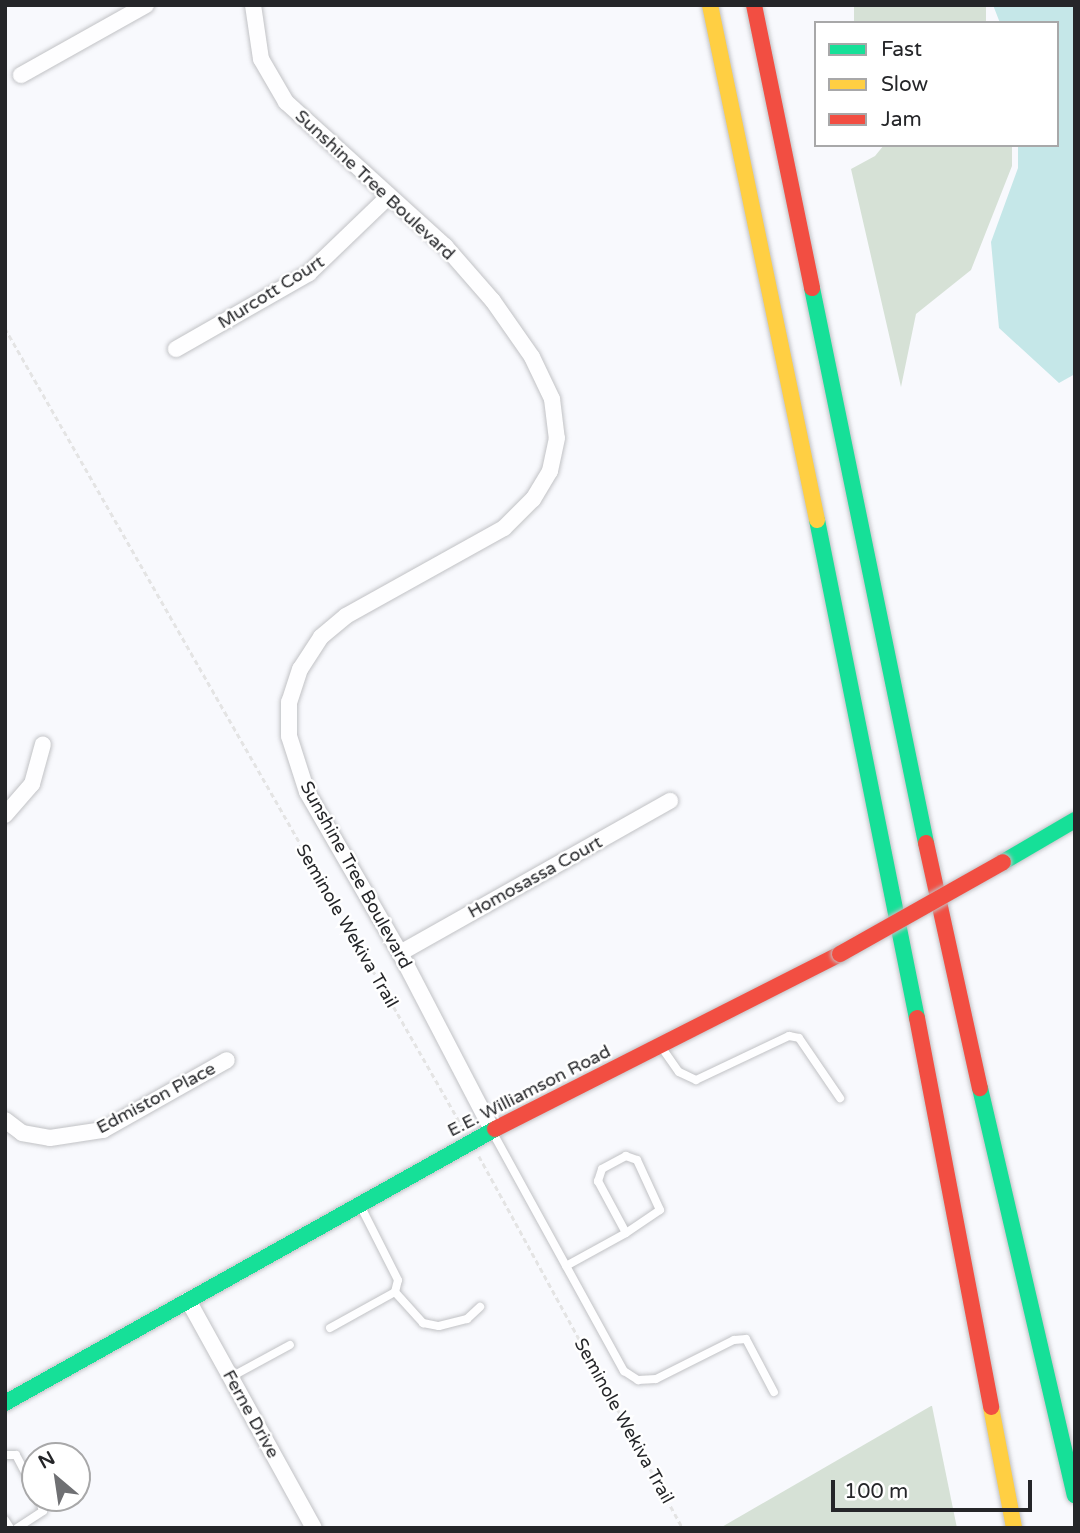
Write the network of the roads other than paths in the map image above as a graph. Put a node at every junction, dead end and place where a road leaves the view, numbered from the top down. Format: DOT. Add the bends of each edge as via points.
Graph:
graph roads {
  1 [pos="146,5"];
  2 [pos="253,5"];
  3 [pos="710,5"];
  4 [pos="754,5"];
  5 [pos="20,75"];
  6 [pos="389,196"];
  7 [pos="176,349"];
  8 [pos="43,744"];
  9 [pos="670,801"];
  10 [pos="5,814"];
  11 [pos="1075,820"];
  12 [pos="400,953"];
  13 [pos="660,1046"];
  14 [pos="227,1060"];
  15 [pos="840,1098"];
  16 [pos="5,1120"];
  17 [pos="492,1130"];
  18 [pos="359,1204"];
  19 [pos="626,1233"];
  20 [pos="566,1266"];
  21 [pos="395,1292"];
  22 [pos="188,1300"];
  23 [pos="480,1307"];
  24 [pos="330,1328"];
  25 [pos="290,1345"];
  26 [pos="231,1377"];
  27 [pos="774,1392"];
  28 [pos="5,1403"];
  29 [pos="5,1455"];
  30 [pos="21,1464"];
  31 [pos="1075,1495"];
  32 [pos="41,1512"];
  33 [pos="5,1520"];
  34 [pos="10,1528"];
  35 [pos="17,1528"];
  36 [pos="314,1528"];
  37 [pos="1014,1528"];
  1 -- 5 [label="street"];
  2 -- 6 [label="street, Sunshine Tree Boulevard" via="261,59 286,102"];
  3 -- 37 [label="main road" via="872,782"];
  4 -- 31 [label="main road" via="947,944"];
  6 -- 7 [label="street, Murcott Court" via="309,273"];
  6 -- 12 [label="street, Sunshine Tree Boulevard" via="445,246 501,312 532,357 552,399 557,438 550,471 533,499 504,528 346,616 321,637 300,669 289,702 289,736 307,792"];
  8 -- 10 [label="street" via="32,784"];
  9 -- 12 [label="street, Homosassa Court"];
  11 -- 13 [label="main road, E.E. Williamson Road, bridge" via="840,954"];
  12 -- 17 [label="street, Sunshine Tree Boulevard"];
  13 -- 15 [label="lane" via="679,1072 696,1080 789,1036 799,1038"];
  13 -- 17 [label="main road, E.E. Williamson Road"];
  14 -- 16 [label="street, Edmiston Place" via="103,1130 50,1138 22,1133"];
  17 -- 18 [label="main road, E.E. Williamson Road"];
  17 -- 20 [label="lane"];
  18 -- 21 [label="lane" via="398,1280"];
  18 -- 22 [label="main road, E.E. Williamson Road"];
  19 -- 19 [label="lane" via="660,1210 637,1160 626,1156 602,1170 598,1181"];
  19 -- 20 [label="lane"];
  20 -- 27 [label="lane" via="624,1371 638,1380 656,1379 734,1340 746,1339"];
  21 -- 23 [label="lane" via="423,1324 439,1326 467,1319"];
  21 -- 24 [label="lane"];
  22 -- 26 [label="street, Ferne Drive"];
  22 -- 28 [label="main road, E.E. Williamson Road"];
  25 -- 26 [label="lane"];
  26 -- 36 [label="street, Ferne Drive"];
  29 -- 30 [label="lane" via="16,1455"];
  32 -- 35 [label="lane"];
  33 -- 34 [label="lane"];
}
